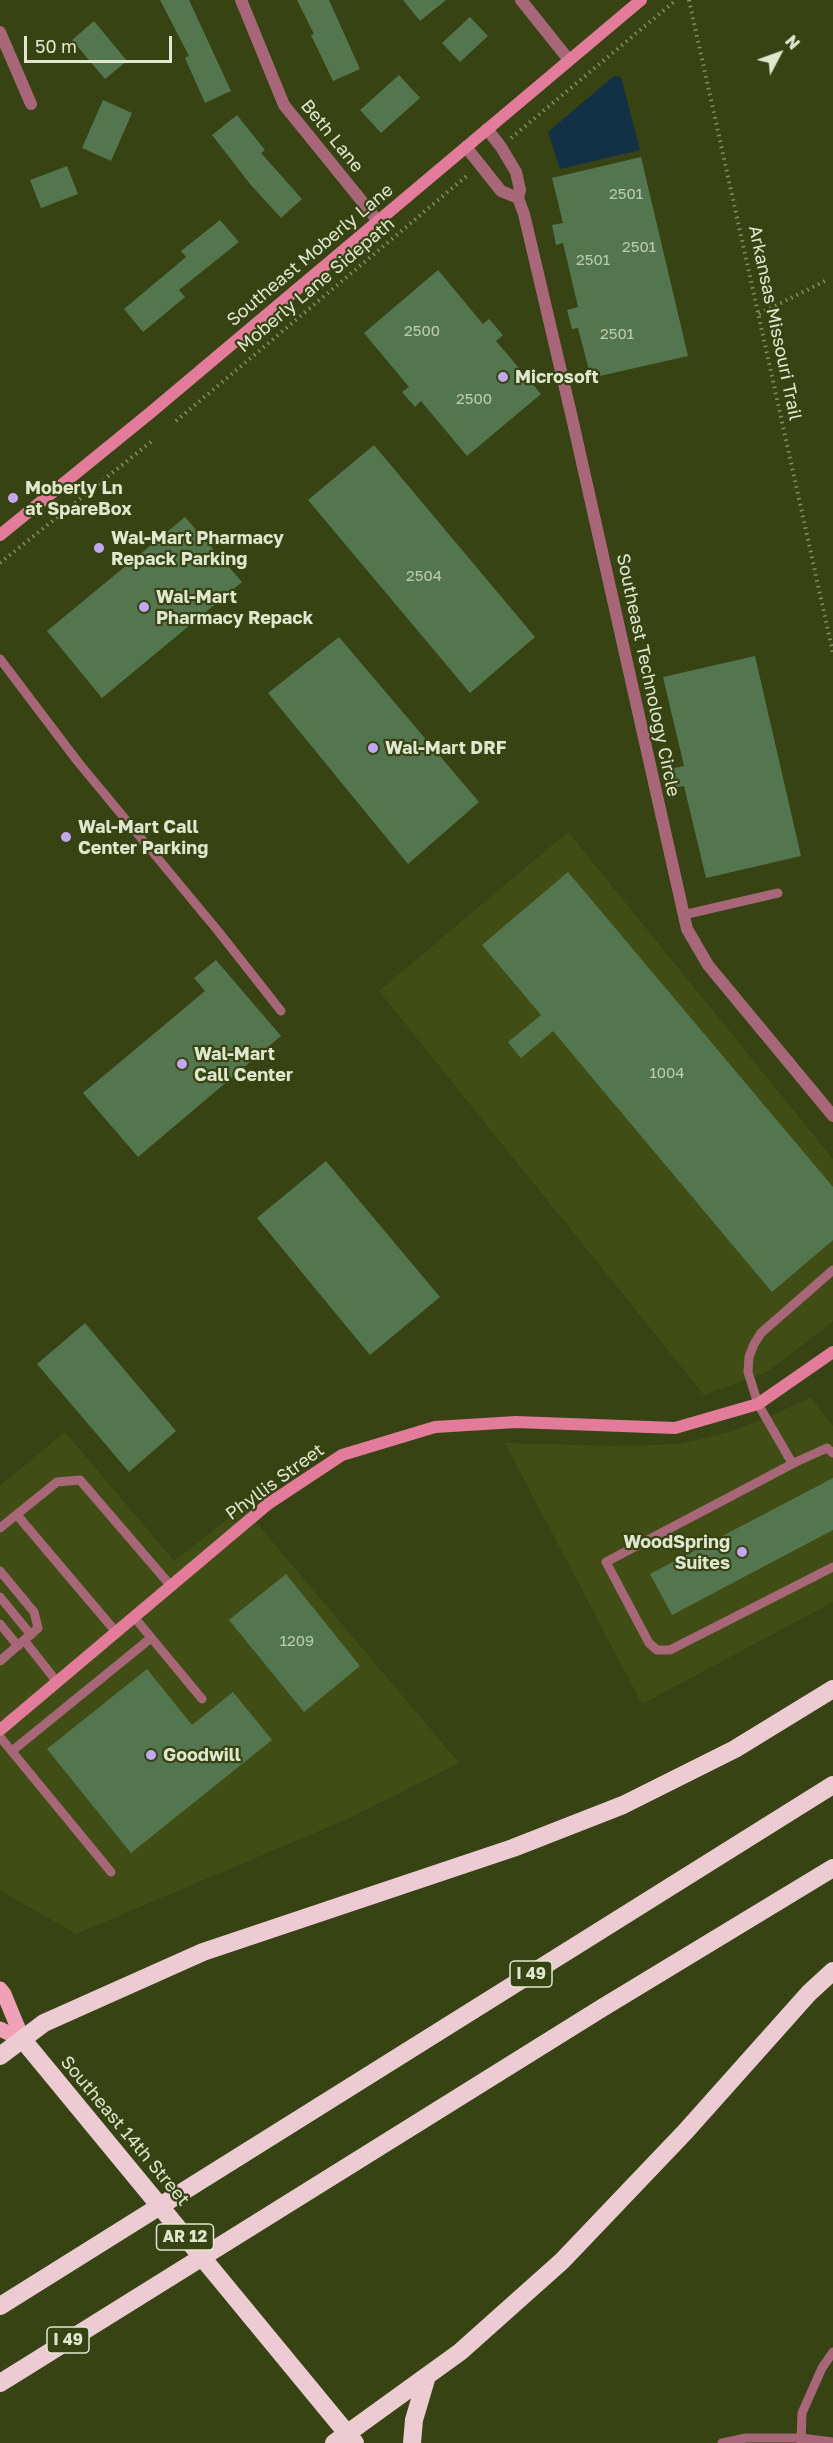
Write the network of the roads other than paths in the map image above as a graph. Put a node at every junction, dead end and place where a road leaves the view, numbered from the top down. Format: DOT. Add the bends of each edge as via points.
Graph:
graph roads {
  1 [pos="241,0"];
  2 [pos="521,0"];
  3 [pos="640,0"];
  4 [pos="0,32"];
  5 [pos="569,60"];
  6 [pos="31,104"];
  7 [pos="487,129"];
  8 [pos="466,147"];
  9 [pos="518,198"];
  10 [pos="378,221"];
  11 [pos="0,535"];
  12 [pos="0,658"];
  13 [pos="778,892"];
  14 [pos="683,915"];
  15 [pos="281,1011"];
  16 [pos="833,1116"];
  17 [pos="833,1270"];
  18 [pos="833,1352"];
  19 [pos="758,1404"];
  20 [pos="833,1453"];
  21 [pos="792,1464"];
  22 [pos="17,1515"];
  23 [pos="0,1528"];
  24 [pos="833,1567"];
  25 [pos="0,1571"];
  26 [pos="171,1586"];
  27 [pos="0,1597"];
  28 [pos="134,1617"];
  29 [pos="0,1624"];
  30 [pos="116,1632"];
  31 [pos="151,1638"];
  32 [pos="24,1640"];
  33 [pos="0,1661"];
  34 [pos="57,1682"];
  35 [pos="833,1689"];
  36 [pos="202,1699"];
  37 [pos="0,1730"];
  38 [pos="0,1737"];
  39 [pos="12,1751"];
  40 [pos="833,1785"];
  41 [pos="833,1868"];
  42 [pos="111,1872"];
  43 [pos="833,1971"];
  44 [pos="0,1989"];
  45 [pos="0,2029"];
  46 [pos="22,2040"];
  47 [pos="0,2056"];
  48 [pos="0,2306"];
  49 [pos="833,2352"];
  50 [pos="427,2376"];
  51 [pos="0,2383"];
  52 [pos="345,2440"];
  53 [pos="801,2440"];
  54 [pos="833,2442"];
  55 [pos="412,2443"];
  56 [pos="722,2443"];
  1 -- 10 [label="street, Beth Lane" via="284,105"];
  2 -- 5 [label="street"];
  3 -- 5 [label="street, Southeast Moberly Lane"];
  4 -- 6 [label="street"];
  5 -- 7 [label="street, Southeast Moberly Lane"];
  7 -- 8 [label="street, Southeast Moberly Lane"];
  7 -- 9 [label="street, Southeast Technology Circle" via="516,172"];
  8 -- 9 [label="street" via="501,191"];
  8 -- 10 [label="street, Southeast Moberly Lane"];
  9 -- 14 [label="street, Southeast Technology Circle" via="585,475"];
  10 -- 11 [label="street, Southeast Moberly Lane"];
  12 -- 15 [label="lane" via="78,762"];
  13 -- 14 [label="lane"];
  14 -- 16 [label="street, Southeast Technology Circle" via="692,941 708,965"];
  17 -- 19 [label="lane" via="761,1333 754,1344 748,1372"];
  18 -- 19 [label="street, Phyllis Street"];
  19 -- 21 [label="lane"];
  19 -- 26 [label="street, Phyllis Street" via="675,1428 516,1422 435,1427 342,1455 268,1504"];
  20 -- 21 [label="lane" via="827,1448"];
  21 -- 24 [label="lane" via="606,1562 649,1643 657,1650 670,1650"];
  22 -- 23 [label="lane"];
  22 -- 26 [label="lane" via="57,1482 80,1480"];
  22 -- 30 [label="lane"];
  25 -- 32 [label="lane" via="34,1612 38,1628"];
  26 -- 28 [label="street, Phyllis Street"];
  27 -- 32 [label="lane"];
  28 -- 30 [label="street, Phyllis Street"];
  28 -- 31 [label="lane"];
  29 -- 32 [label="lane"];
  30 -- 34 [label="street, Phyllis Street"];
  31 -- 36 [label="lane"];
  31 -- 39 [label="lane"];
  32 -- 33 [label="lane"];
  32 -- 34 [label="lane"];
  34 -- 37 [label="street, Phyllis Street"];
  35 -- 46 [label="highway" via="735,1749 623,1805 513,1848 204,1952 44,2023"];
  38 -- 39 [label="lane"];
  39 -- 42 [label="lane"];
  40 -- 48 [label="highway, I 49"];
  41 -- 51 [label="highway, I 49"];
  43 -- 50 [label="highway" via="562,2261 460,2352"];
  44 -- 46 [label="main road, Southeast 14th Street"];
  45 -- 46 [label="main road, Southeast 14th Street"];
  46 -- 47 [label="highway"];
  46 -- 52 [label="highway, Southeast 14th Street / AR 12"];
  49 -- 53 [label="lane" via="802,2413"];
  50 -- 52 [label="highway"];
  50 -- 55 [label="highway" via="414,2420"];
  53 -- 54 [label="lane"];
  53 -- 56 [label="lane" via="746,2438"];
}
